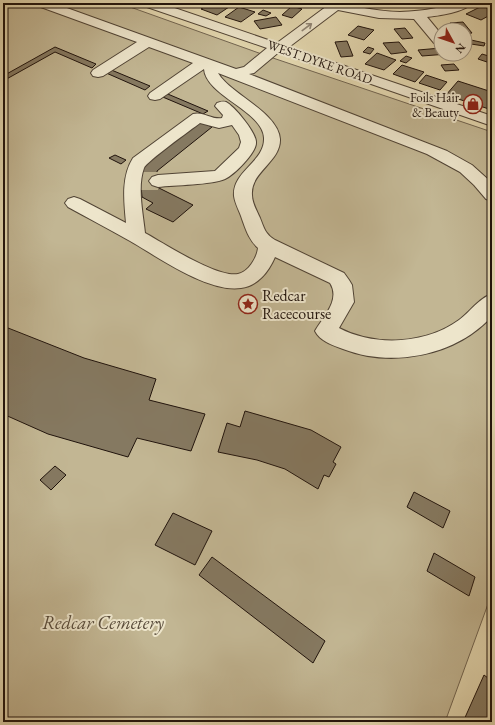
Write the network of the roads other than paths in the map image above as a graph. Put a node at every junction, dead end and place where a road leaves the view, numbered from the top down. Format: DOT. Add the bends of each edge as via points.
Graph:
graph roads {
  1 [pos="42,3"];
  2 [pos="148,3"];
  3 [pos="466,3"];
  4 [pos="333,4"];
  5 [pos="351,10"];
  6 [pos="418,15"];
  7 [pos="339,20"];
  8 [pos="433,32"];
  9 [pos="433,41"];
  10 [pos="147,42"];
  11 [pos="422,42"];
  12 [pos="309,44"];
  13 [pos="278,48"];
  14 [pos="297,54"];
  15 [pos="209,69"];
  16 [pos="98,73"];
  17 [pos="235,74"];
  18 [pos="156,96"];
  19 [pos="230,114"];
  20 [pos="492,121"];
  21 [pos="158,180"];
  22 [pos="492,195"];
  23 [pos="74,204"];
  24 [pos="136,236"];
  25 [pos="268,245"];
  26 [pos="492,302"];
  1 -- 10 [label="street"];
  2 -- 13 [label="street, WEST DYKE ROAD"];
  3 -- 6 [label="street"];
  4 -- 5 [label="street"];
  13 -- 4 [label="street, one-way"];
  5 -- 6 [label="street" via="394,16"];
  5 -- 7 [label="street"];
  6 -- 8 [label="street"];
  9 -- 11 [label="street"];
  10 -- 15 [label="street"];
  10 -- 16 [label="street"];
  12 -- 14 [label="street"];
  13 -- 14 [label="street, WEST DYKE ROAD"];
  13 -- 17 [label="street" via="249,70"];
  14 -- 20 [label="street, WEST DYKE ROAD"];
  15 -- 17 [label="street"];
  15 -- 18 [label="street"];
  15 -- 19 [label="street" via="206,88"];
  15 -- 25 [label="street" via="231,95 255,112 271,134 273,144 243,187 243,196 259,239"];
  17 -- 22 [label="street" via="433,150 474,175"];
  19 -- 21 [label="street" via="250,138 249,147 239,158 220,175"];
  19 -- 24 [label="street" via="231,118 222,123 198,117 135,166"];
  23 -- 24 [label="street"];
  24 -- 25 [label="street" via="201,272 217,278 242,281 263,264"];
  25 -- 26 [label="street" via="336,278 342,285 344,302 326,331 358,346 406,348 432,344 463,330 483,314"];
}
